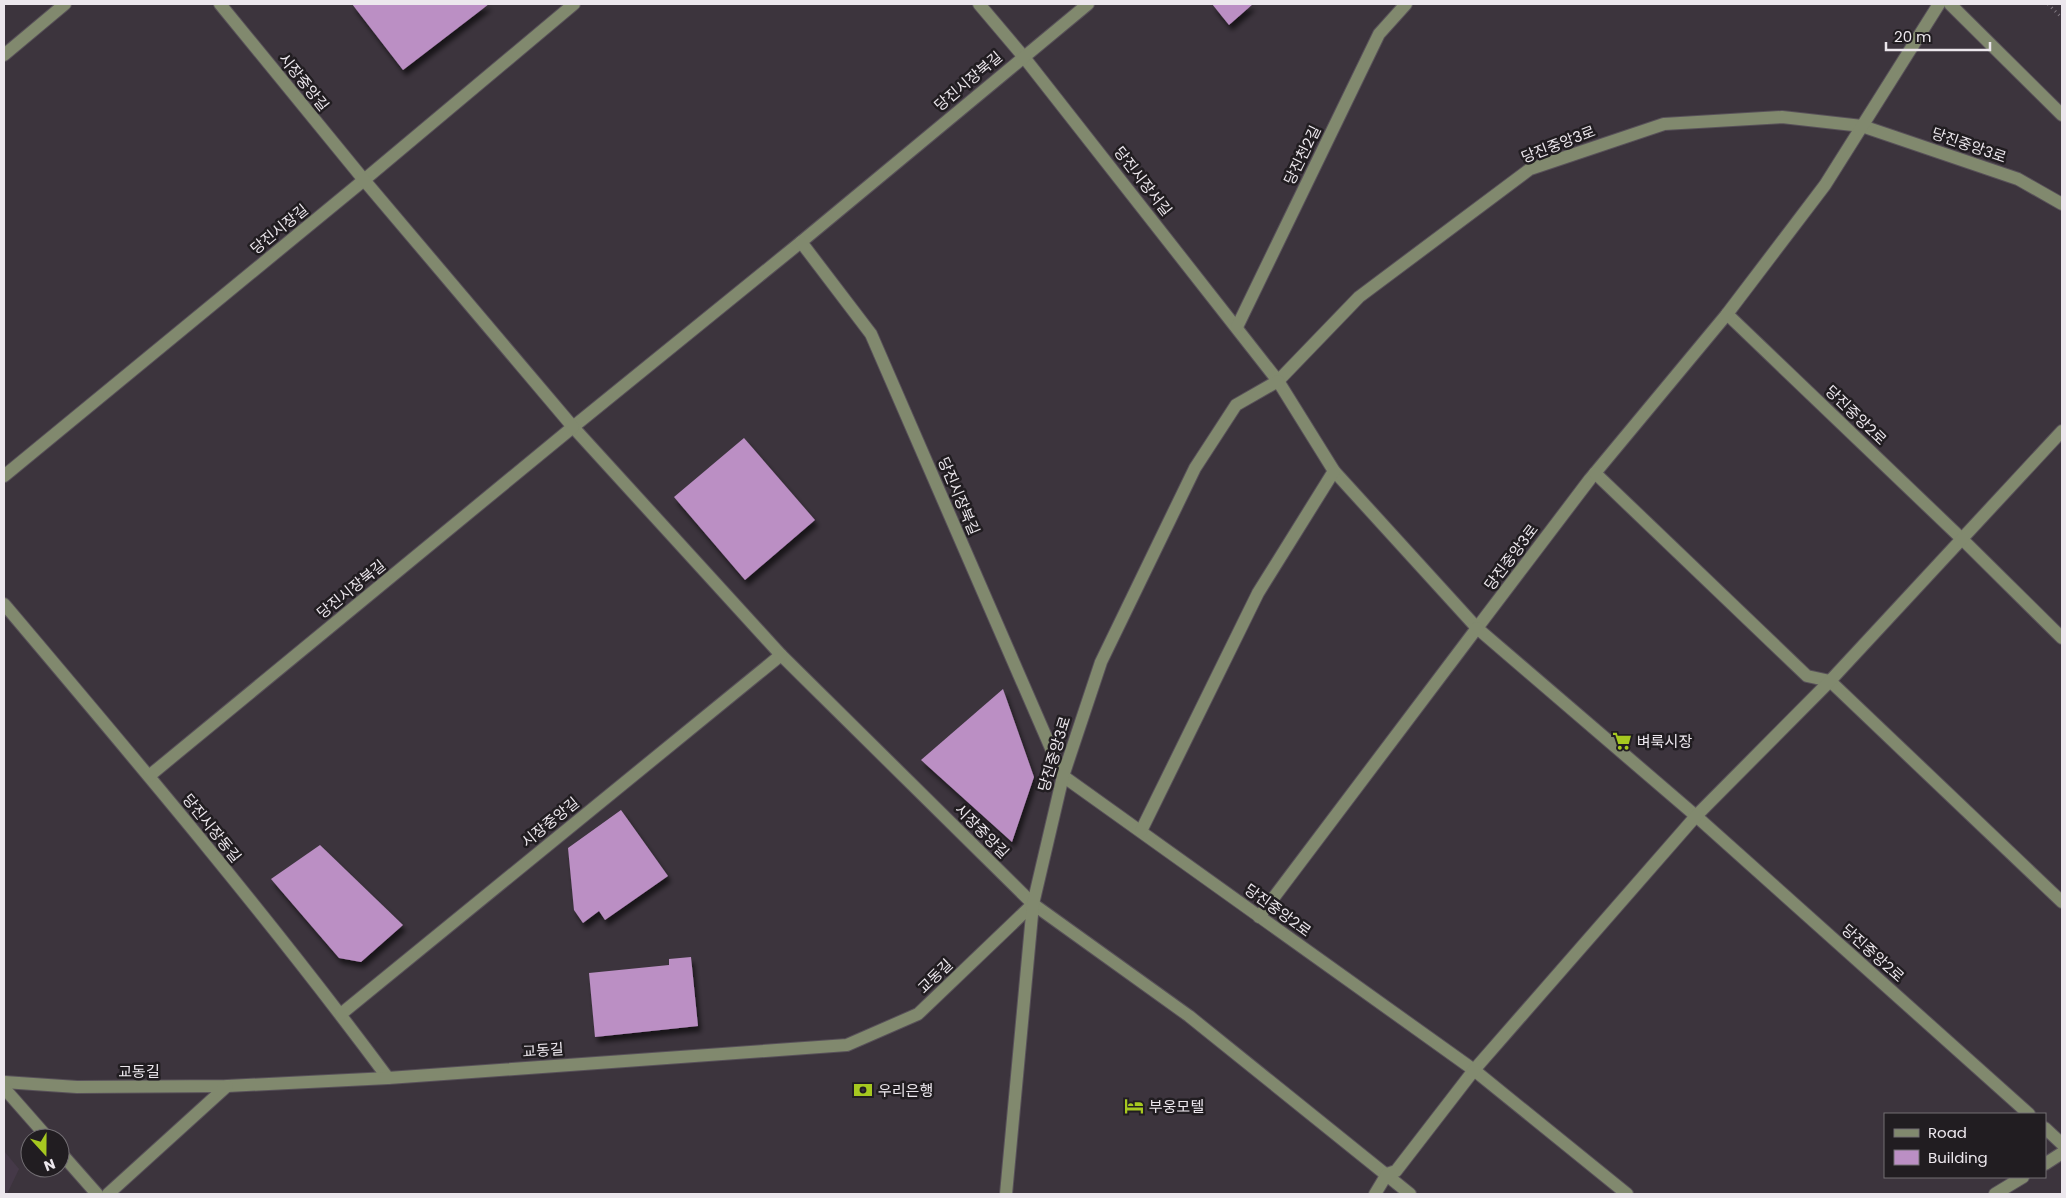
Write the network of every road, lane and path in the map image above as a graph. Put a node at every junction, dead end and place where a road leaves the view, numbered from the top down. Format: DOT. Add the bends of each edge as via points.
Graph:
graph roads {
  1 [pos="65,4"];
  2 [pos="220,4"];
  3 [pos="574,4"];
  4 [pos="979,4"];
  5 [pos="1088,4"];
  6 [pos="1406,4"];
  7 [pos="1939,4"];
  8 [pos="1950,4"];
  9 [pos="2048,4"];
  10 [pos="2062,18"];
  11 [pos="4,55"];
  12 [pos="1023,56"];
  13 [pos="2062,115"];
  14 [pos="1862,126"];
  15 [pos="364,180"];
  16 [pos="2062,204"];
  17 [pos="801,242"];
  18 [pos="1727,314"];
  19 [pos="1237,327"];
  20 [pos="1278,381"];
  21 [pos="574,427"];
  22 [pos="2062,431"];
  23 [pos="1334,471"];
  24 [pos="1595,473"];
  25 [pos="4,476"];
  26 [pos="1962,539"];
  27 [pos="4,604"];
  28 [pos="1477,628"];
  29 [pos="2062,638"];
  30 [pos="781,655"];
  31 [pos="1830,681"];
  32 [pos="149,776"];
  33 [pos="1063,776"];
  34 [pos="1696,816"];
  35 [pos="1140,830"];
  36 [pos="2062,902"];
  37 [pos="1033,904"];
  38 [pos="1260,917"];
  39 [pos="340,1014"];
  40 [pos="1474,1070"];
  41 [pos="388,1078"];
  42 [pos="4,1082"];
  43 [pos="227,1086"];
  44 [pos="4,1088"];
  45 [pos="2028,1113"];
  46 [pos="39,1128"];
  47 [pos="2046,1129"];
  48 [pos="2062,1144"];
  49 [pos="2062,1153"];
  50 [pos="70,1163"];
  51 [pos="2046,1163"];
  52 [pos="1386,1174"];
  53 [pos="2022,1178"];
  54 [pos="97,1194"];
  55 [pos="108,1194"];
  56 [pos="1006,1194"];
  57 [pos="1375,1194"];
  58 [pos="1410,1194"];
  59 [pos="1627,1194"];
  60 [pos="1995,1194"];
  1 -- 11 [label="street"];
  2 -- 15 [label="street, 시장중앙길"];
  3 -- 15 [label="street, 당진시장길"];
  4 -- 12 [label="street, 당진시장서길"];
  5 -- 12 [label="street, 당진시장북길"];
  6 -- 19 [label="street, 당진천2길" via="1379,34"];
  7 -- 14 [label="street"];
  8 -- 13 [label="street"];
  9 -- 10 [label="path"];
  12 -- 17 [label="street, 당진시장북길"];
  12 -- 19 [label="street, 당진시장서길"];
  14 -- 16 [label="street, 당진중앙3로" via="2018,179"];
  14 -- 18 [label="street, 당진중앙3로" via="1826,185"];
  14 -- 20 [label="street, 당진중앙3로" via="1782,117 1664,124 1530,170 1359,297"];
  15 -- 21 [label="street"];
  15 -- 25 [label="street, 당진시장길"];
  17 -- 21 [label="street, 당진시장북길"];
  17 -- 33 [label="street, 당진시장북길" via="871,334"];
  18 -- 24 [label="street, 당진중앙3로"];
  18 -- 26 [label="street, 당진중앙2로"];
  19 -- 20 [label="street, 당진시장서길"];
  20 -- 23 [label="street"];
  20 -- 33 [label="street, 당진중앙3로" via="1236,405 1195,468 1101,662"];
  21 -- 30 [label="street, 시장중앙길"];
  21 -- 32 [label="street, 당진시장북길"];
  22 -- 26 [label="street"];
  23 -- 28 [label="street"];
  23 -- 35 [label="street" via="1258,592"];
  24 -- 28 [label="street, 당진중앙3로"];
  24 -- 31 [label="street" via="1807,676"];
  26 -- 29 [label="street, 당진중앙2로"];
  26 -- 31 [label="street"];
  27 -- 32 [label="street, 당진시장동길"];
  28 -- 34 [label="street, 당진중앙2로"];
  28 -- 38 [label="street, 당진중앙3로"];
  30 -- 37 [label="street, 시장중앙길"];
  30 -- 39 [label="street, 시장중앙길"];
  31 -- 34 [label="street"];
  31 -- 36 [label="street"];
  32 -- 39 [label="street, 당진시장동길"];
  33 -- 35 [label="street, 당진중앙2로"];
  33 -- 37 [label="street, 당진중앙3로"];
  34 -- 40 [label="street"];
  34 -- 45 [label="street, 당진중앙2로"];
  35 -- 38 [label="street, 당진중앙2로"];
  37 -- 41 [label="street, 교동길" via="918,1014 847,1045"];
  37 -- 52 [label="street" via="1189,1016"];
  37 -- 56 [label="street, 당진중앙3로"];
  38 -- 40 [label="street, 당진중앙2로"];
  39 -- 41 [label="street, 당진시장동길"];
  40 -- 52 [label="street" via="1396,1171"];
  40 -- 59 [label="street, 당진중앙2로"];
  41 -- 43 [label="street, 교동길"];
  42 -- 43 [label="street, 교동길" via="77,1087"];
  43 -- 55 [label="street"];
  44 -- 46 [label="street"];
  47 -- 48 [label="street"];
  49 -- 51 [label="street"];
  50 -- 54 [label="street"];
  52 -- 57 [label="street"];
  52 -- 58 [label="street"];
  53 -- 60 [label="street"];
}
